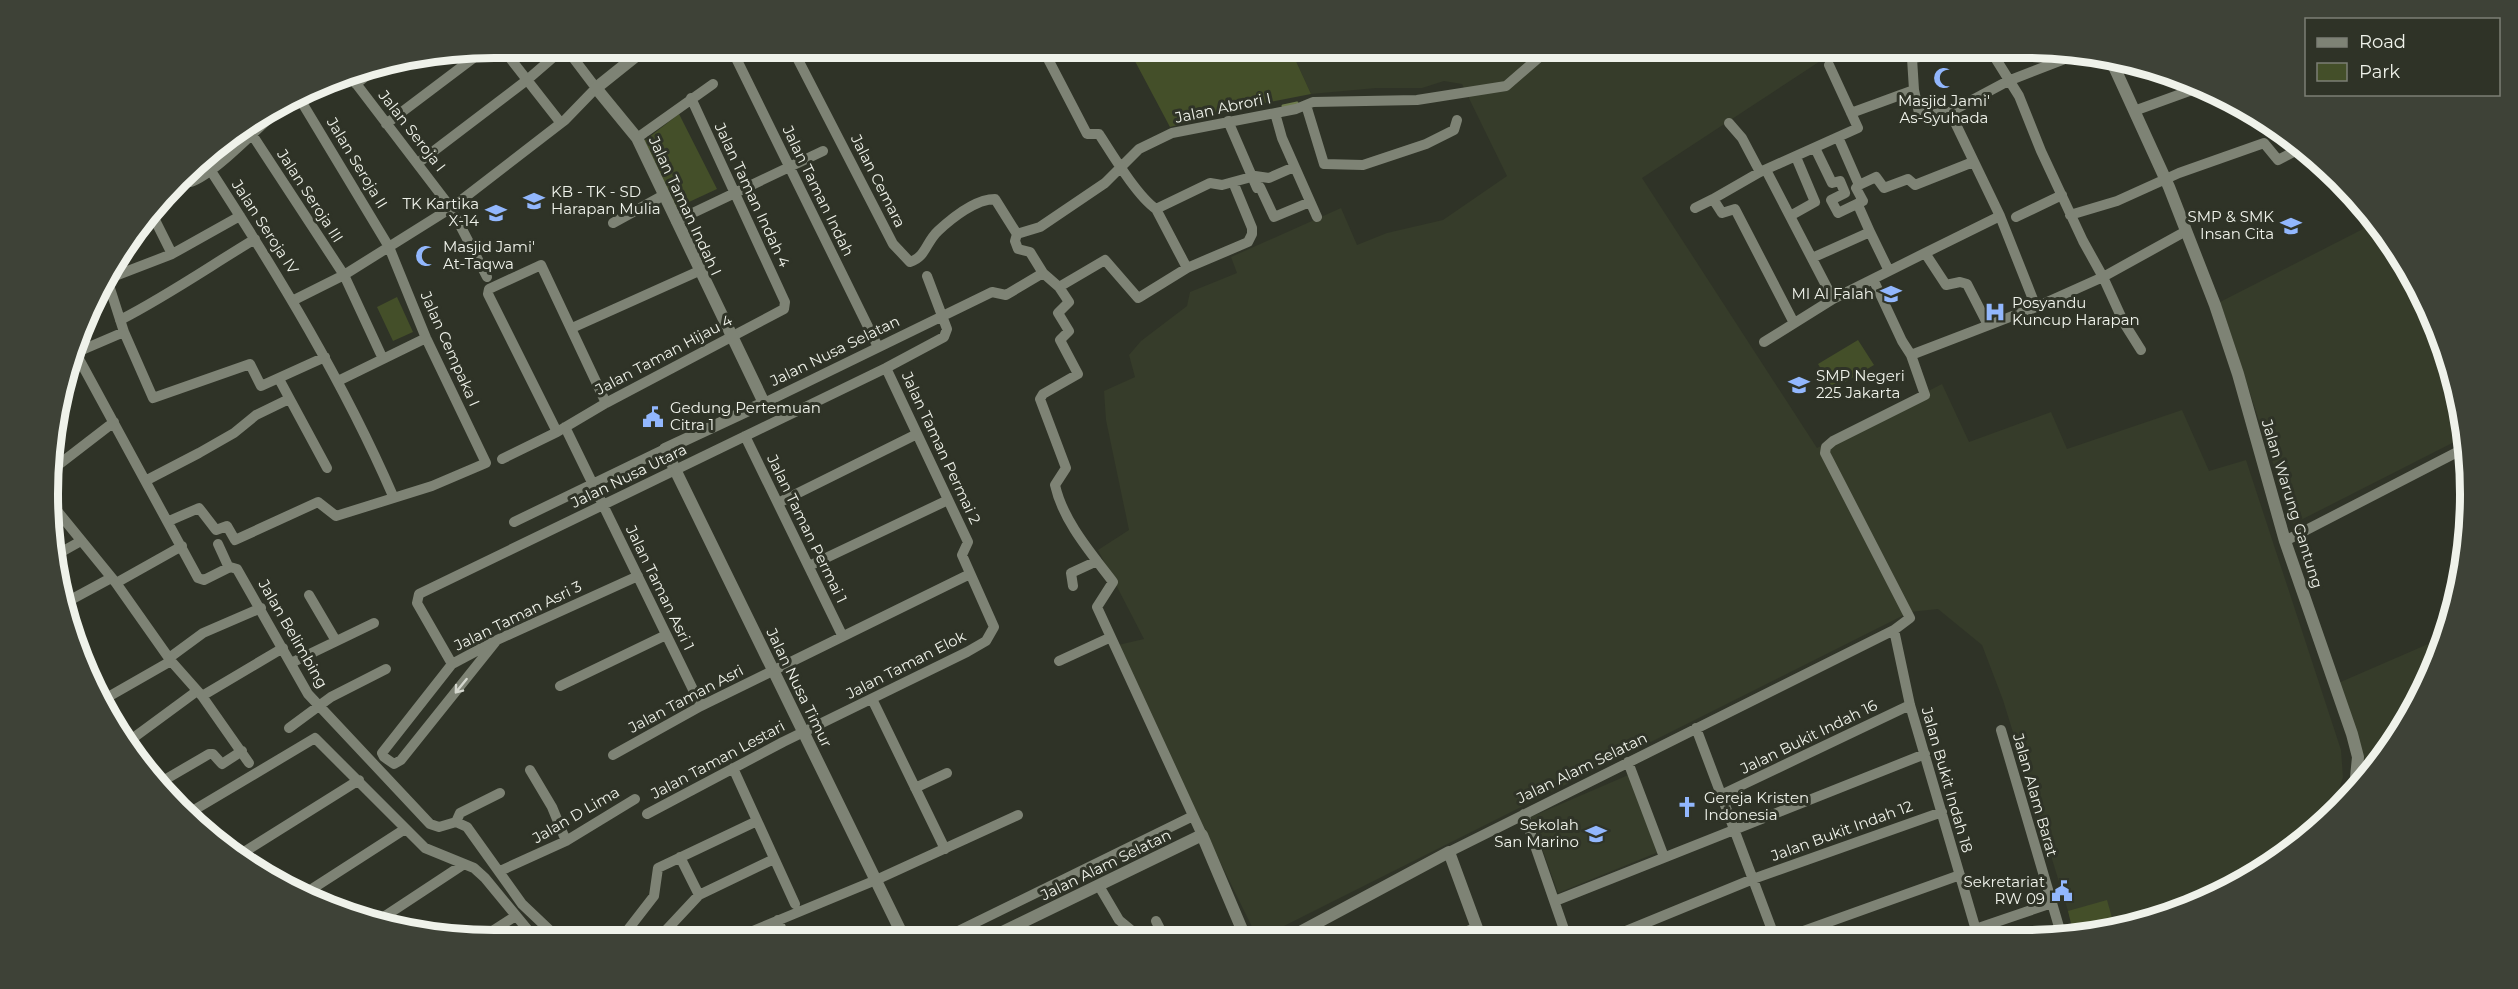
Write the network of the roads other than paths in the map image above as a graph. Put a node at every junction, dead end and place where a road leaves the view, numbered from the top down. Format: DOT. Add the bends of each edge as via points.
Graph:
graph roads {
  1 [pos="510,58"];
  2 [pos="558,58"];
  3 [pos="572,58"];
  4 [pos="634,58"];
  5 [pos="736,58"];
  6 [pos="797,58"];
  7 [pos="1047,58"];
  8 [pos="1538,58"];
  9 [pos="1911,58"];
  10 [pos="1995,58"];
  11 [pos="472,59"];
  12 [pos="2062,60"];
  13 [pos="1829,65"];
  14 [pos="2115,68"];
  15 [pos="361,80"];
  16 [pos="527,80"];
  17 [pos="2008,81"];
  18 [pos="356,84"];
  19 [pos="713,84"];
  20 [pos="596,88"];
  21 [pos="1914,90"];
  22 [pos="2188,91"];
  23 [pos="691,98"];
  24 [pos="302,103"];
  25 [pos="1306,105"];
  26 [pos="2134,111"];
  27 [pos="1275,112"];
  28 [pos="1945,112"];
  29 [pos="1851,113"];
  30 [pos="1458,120"];
  31 [pos="1228,121"];
  32 [pos="560,122"];
  33 [pos="1729,123"];
  34 [pos="386,124"];
  35 [pos="251,133"];
  36 [pos="1838,137"];
  37 [pos="637,138"];
  38 [pos="1815,148"];
  39 [pos="823,151"];
  40 [pos="2291,151"];
  41 [pos="1796,157"];
  42 [pos="1973,162"];
  43 [pos="418,163"];
  44 [pos="789,167"];
  45 [pos="1294,167"];
  46 [pos="1121,169"];
  47 [pos="211,171"];
  48 [pos="1763,171"];
  49 [pos="1251,177"];
  50 [pos="2166,179"];
  51 [pos="191,182"];
  52 [pos="1233,182"];
  53 [pos="1859,185"];
  54 [pos="734,194"];
  55 [pos="664,195"];
  56 [pos="2062,195"];
  57 [pos="1713,199"];
  58 [pos="1310,202"];
  59 [pos="1858,205"];
  60 [pos="451,208"];
  61 [pos="1695,208"];
  62 [pos="1156,209"];
  63 [pos="2070,215"];
  64 [pos="240,216"];
  65 [pos="1790,216"];
  66 [pos="2000,216"];
  67 [pos="1317,217"];
  68 [pos="2016,217"];
  69 [pos="156,221"];
  70 [pos="676,221"];
  71 [pos="613,223"];
  72 [pos="2186,231"];
  73 [pos="1870,232"];
  74 [pos="1017,234"];
  75 [pos="255,239"];
  76 [pos="389,247"];
  77 [pos="1925,253"];
  78 [pos="172,254"];
  79 [pos="1812,258"];
  80 [pos="1187,268"];
  81 [pos="699,271"];
  82 [pos="1889,271"];
  83 [pos="119,273"];
  84 [pos="1043,273"];
  85 [pos="344,275"];
  86 [pos="927,276"];
  87 [pos="2103,277"];
  88 [pos="487,278"];
  89 [pos="1873,279"];
  90 [pos="1059,287"];
  91 [pos="109,290"];
  92 [pos="1833,299"];
  93 [pos="294,300"];
  94 [pos="786,305"];
  95 [pos="2036,307"];
  96 [pos="942,316"];
  97 [pos="120,320"];
  98 [pos="1794,323"];
  99 [pos="1988,325"];
  100 [pos="572,328"];
  101 [pos="124,332"];
  102 [pos="732,335"];
  103 [pos="426,338"];
  104 [pos="1764,342"];
  105 [pos="85,346"];
  106 [pos="878,347"];
  107 [pos="2141,350"];
  108 [pos="1911,355"];
  109 [pos="325,357"];
  110 [pos="383,359"];
  111 [pos="80,361"];
  112 [pos="886,368"];
  113 [pos="279,379"];
  114 [pos="338,381"];
  115 [pos="289,399"];
  116 [pos="606,403"];
  117 [pos="764,403"];
  118 [pos="114,422"];
  119 [pos="561,430"];
  120 [pos="917,434"];
  121 [pos="745,436"];
  122 [pos="665,450"];
  123 [pos="2457,452"];
  124 [pos="502,459"];
  125 [pos="59,464"];
  126 [pos="327,468"];
  127 [pos="675,470"];
  128 [pos="147,480"];
  129 [pos="592,484"];
  130 [pos="393,496"];
  131 [pos="948,500"];
  132 [pos="778,503"];
  133 [pos="603,505"];
  134 [pos="59,513"];
  135 [pos="169,521"];
  136 [pos="514,522"];
  137 [pos="81,541"];
  138 [pos="2285,541"];
  139 [pos="218,544"];
  140 [pos="182,546"];
  141 [pos="62,552"];
  142 [pos="1097,561"];
  143 [pos="809,566"];
  144 [pos="229,568"];
  145 [pos="970,574"];
  146 [pos="638,576"];
  147 [pos="114,580"];
  148 [pos="1073,586"];
  149 [pos="419,594"];
  150 [pos="309,595"];
  151 [pos="71,600"];
  152 [pos="261,608"];
  153 [pos="374,623"];
  154 [pos="1894,630"];
  155 [pos="666,635"];
  156 [pos="842,635"];
  157 [pos="1109,638"];
  158 [pos="497,640"];
  159 [pos="336,641"];
  160 [pos="283,648"];
  161 [pos="170,659"];
  162 [pos="1059,661"];
  163 [pos="291,663"];
  164 [pos="452,664"];
  165 [pos="386,669"];
  166 [pos="773,670"];
  167 [pos="561,686"];
  168 [pos="200,693"];
  169 [pos="108,697"];
  170 [pos="872,699"];
  171 [pos="1910,705"];
  172 [pos="319,706"];
  173 [pos="701,706"];
  174 [pos="289,728"];
  175 [pos="1696,728"];
  176 [pos="2001,730"];
  177 [pos="804,732"];
  178 [pos="133,739"];
  179 [pos="242,751"];
  180 [pos="1925,754"];
  181 [pos="613,755"];
  182 [pos="1628,762"];
  183 [pos="249,763"];
  184 [pos="732,768"];
  185 [pos="530,770"];
  186 [pos="947,773"];
  187 [pos="2356,776"];
  188 [pos="165,780"];
  189 [pos="359,780"];
  190 [pos="915,788"];
  191 [pos="500,793"];
  192 [pos="1721,795"];
  193 [pos="635,799"];
  194 [pos="194,810"];
  195 [pos="1942,812"];
  196 [pos="647,814"];
  197 [pos="1524,814"];
  198 [pos="1018,815"];
  199 [pos="1193,816"];
  200 [pos="758,821"];
  201 [pos="456,822"];
  202 [pos="405,829"];
  203 [pos="1734,829"];
  204 [pos="1202,835"];
  205 [pos="566,841"];
  206 [pos="945,849"];
  207 [pos="245,852"];
  208 [pos="1449,852"];
  209 [pos="680,857"];
  210 [pos="1664,857"];
  211 [pos="774,858"];
  212 [pos="464,864"];
  213 [pos="500,872"];
  214 [pos="1960,875"];
  215 [pos="1753,879"];
  216 [pos="876,880"];
  217 [pos="1099,886"];
  218 [pos="311,890"];
  219 [pos="699,895"];
  220 [pos="1555,901"];
  221 [pos="2052,903"];
  222 [pos="795,904"];
  223 [pos="1006,908"];
  224 [pos="384,917"];
  225 [pos="514,917"];
  226 [pos="778,920"];
  227 [pos="1156,921"];
  228 [pos="1015,926"];
  229 [pos="2060,929"];
  230 [pos="494,930"];
  231 [pos="526,930"];
  232 [pos="549,930"];
  233 [pos="628,930"];
  234 [pos="666,930"];
  235 [pos="754,930"];
  236 [pos="782,930"];
  237 [pos="900,930"];
  238 [pos="961,930"];
  239 [pos="1007,930"];
  240 [pos="1131,930"];
  241 [pos="1160,930"];
  242 [pos="1242,930"];
  243 [pos="1304,930"];
  244 [pos="1478,930"];
  245 [pos="1564,930"];
  246 [pos="1629,930"];
  247 [pos="1772,930"];
  248 [pos="1806,930"];
  249 [pos="1976,930"];
  250 [pos="1984,930"];
  1 -- 16 [label="street"];
  2 -- 16 [label="street"];
  3 -- 20 [label="street"];
  4 -- 20 [label="street"];
  5 -- 44 [label="street, Jalan Taman Indah"];
  6 -- 74 [label="street, Jalan Cemara" via="893,244 910,262 919,259 937,232 982,199 995,199 1000,204"];
  7 -- 46 [label="street" via="1087,134 1099,134"];
  8 -- 25 [label="street, Jalan Abrori I" via="1506,86 1417,100"];
  9 -- 21 [label="street"];
  10 -- 17 [label="street"];
  11 -- 34 [label="street"];
  12 -- 17 [label="street"];
  13 -- 29 [label="street"];
  14 -- 26 [label="street, Jalan Warung Gantung"];
  15 -- 18 [label="street"];
  16 -- 32 [label="street"];
  16 -- 43 [label="street"];
  17 -- 28 [label="street"];
  17 -- 56 [label="street" via="2019,96"];
  18 -- 34 [label="street, Jalan Seroja I"];
  19 -- 23 [label="street"];
  20 -- 32 [label="street"];
  20 -- 37 [label="street, Jalan Taman Indah I"];
  21 -- 28 [label="street" via="1919,113"];
  21 -- 29 [label="street"];
  22 -- 26 [label="street"];
  23 -- 37 [label="street"];
  23 -- 54 [label="street, Jalan Taman Indah 4"];
  24 -- 76 [label="street, Jalan Seroja II"];
  25 -- 27 [label="street, Jalan Abrori I"];
  25 -- 30 [label="street" via="1324,164 1363,165 1405,152 1454,130"];
  26 -- 50 [label="street, Jalan Warung Gantung"];
  27 -- 31 [label="street, Jalan Abrori I"];
  27 -- 45 [label="street"];
  28 -- 42 [label="street"];
  29 -- 36 [label="street" via="1858,128"];
  31 -- 46 [label="street, Jalan Abrori I" via="1172,133 1139,149"];
  31 -- 49 [label="street"];
  32 -- 60 [label="street"];
  33 -- 48 [label="street"];
  34 -- 43 [label="street, Jalan Seroja I"];
  35 -- 47 [label="street"];
  35 -- 85 [label="street, Jalan Seroja III"];
  36 -- 38 [label="street"];
  36 -- 53 [label="street"];
  37 -- 55 [label="street, Jalan Taman Indah I"];
  38 -- 41 [label="street"];
  38 -- 59 [label="street" via="1832,183 1840,181 1845,193 1831,200 1837,212"];
  39 -- 44 [label="street"];
  40 -- 50 [label="street" via="2275,159 2264,143"];
  41 -- 48 [label="street"];
  41 -- 65 [label="street" via="1815,202"];
  42 -- 53 [label="street" via="1914,185 1908,179 1884,188 1878,177"];
  42 -- 66 [label="street"];
  43 -- 60 [label="street, Jalan Seroja I"];
  44 -- 54 [label="street"];
  44 -- 106 [label="street, Jalan Taman Indah"];
  45 -- 49 [label="street" via="1269,178"];
  45 -- 58 [label="street"];
  46 -- 62 [label="street"];
  46 -- 74 [label="street" via="1040,227"];
  47 -- 51 [label="street"];
  47 -- 64 [label="street, Jalan Seroja IV"];
  48 -- 57 [label="street"];
  48 -- 65 [label="street"];
  49 -- 52 [label="street"];
  49 -- 58 [label="street" via="1274,217"];
  50 -- 63 [label="street" via="2117,201"];
  50 -- 72 [label="street, Jalan Warung Gantung"];
  52 -- 62 [label="street" via="1210,183"];
  52 -- 80 [label="street" via="1248,216 1250,239"];
  53 -- 59 [label="street" via="1856,188 1863,201"];
  54 -- 70 [label="street"];
  54 -- 94 [label="street, Jalan Taman Indah 4"];
  55 -- 70 [label="street, Jalan Taman Indah I"];
  55 -- 71 [label="street"];
  56 -- 63 [label="street"];
  56 -- 68 [label="street"];
  57 -- 61 [label="street"];
  57 -- 98 [label="street" via="1722,213 1735,209"];
  58 -- 67 [label="street"];
  59 -- 73 [label="street"];
  60 -- 76 [label="street"];
  60 -- 88 [label="street, Jalan Seroja I"];
  62 -- 80 [label="street"];
  63 -- 87 [label="street"];
  64 -- 75 [label="street, Jalan Seroja IV"];
  64 -- 78 [label="street"];
  65 -- 79 [label="street"];
  66 -- 77 [label="street"];
  66 -- 95 [label="street"];
  69 -- 78 [label="street"];
  70 -- 81 [label="street, Jalan Taman Indah I"];
  72 -- 87 [label="street"];
  72 -- 138 [label="street, Jalan Warung Gantung" via="2238,374"];
  73 -- 79 [label="street"];
  73 -- 82 [label="street"];
  74 -- 84 [label="street" via="1018,249 1030,252"];
  75 -- 93 [label="street, Jalan Seroja IV"];
  75 -- 97 [label="street"];
  76 -- 85 [label="street"];
  76 -- 103 [label="street, Jalan Cempaka I"];
  77 -- 82 [label="street"];
  77 -- 99 [label="street" via="1946,285 1967,284"];
  78 -- 83 [label="street"];
  79 -- 92 [label="street"];
  80 -- 90 [label="street" via="1138,298 1105,260"];
  81 -- 100 [label="street"];
  81 -- 102 [label="street, Jalan Taman Indah I"];
  82 -- 89 [label="street"];
  84 -- 90 [label="street"];
  84 -- 96 [label="street, Jalan Nusa Selatan" via="1006,295 992,292"];
  85 -- 93 [label="street"];
  85 -- 110 [label="street, Jalan Seroja III"];
  86 -- 96 [label="street"];
  87 -- 95 [label="street"];
  87 -- 107 [label="street"];
  89 -- 92 [label="street"];
  89 -- 108 [label="street"];
  90 -- 142 [label="street" via="1069,303 1058,313 1069,331 1060,339 1078,374 1040,399 1066,468 1054,485 1058,497"];
  91 -- 97 [label="street"];
  92 -- 98 [label="street"];
  93 -- 109 [label="street, Jalan Seroja IV"];
  94 -- 102 [label="street, Jalan Taman Hijau 4"];
  95 -- 99 [label="street"];
  96 -- 106 [label="street, Jalan Nusa Selatan"];
  96 -- 112 [label="street, Jalan Nusa Utara" via="947,333"];
  97 -- 101 [label="street"];
  98 -- 104 [label="street"];
  99 -- 108 [label="street"];
  100 -- 116 [label="street"];
  100 -- 119 [label="street, Jalan Taman Asri 1" via="541,265 488,292"];
  101 -- 105 [label="street"];
  101 -- 113 [label="street" via="154,398 249,364 261,386"];
  102 -- 116 [label="street, Jalan Taman Hijau 4"];
  102 -- 117 [label="street, Jalan Taman Indah I"];
  103 -- 110 [label="street"];
  103 -- 130 [label="street, Jalan Cempaka I" via="486,463 432,486"];
  106 -- 117 [label="street, Jalan Nusa Selatan"];
  108 -- 154 [label="street" via="1925,395 1833,441 1825,453 1910,613 1906,622"];
  109 -- 113 [label="street"];
  109 -- 114 [label="street, Jalan Seroja IV"];
  110 -- 114 [label="street"];
  111 -- 118 [label="street"];
  112 -- 120 [label="street, Jalan Taman Permai 2"];
  112 -- 121 [label="street, Jalan Nusa Utara"];
  113 -- 115 [label="street"];
  114 -- 130 [label="street, Jalan Seroja IV"];
  115 -- 126 [label="street"];
  115 -- 128 [label="street"];
  116 -- 119 [label="street, Jalan Taman Hijau 4"];
  117 -- 122 [label="street, Jalan Nusa Selatan"];
  118 -- 125 [label="street"];
  118 -- 128 [label="street"];
  119 -- 124 [label="street, Jalan Taman Hijau 4"];
  119 -- 129 [label="street, Jalan Taman Asri 1"];
  120 -- 131 [label="street, Jalan Taman Permai 2"];
  120 -- 132 [label="street"];
  121 -- 127 [label="street, Jalan Nusa Utara"];
  121 -- 132 [label="street, Jalan Taman Permai 1"];
  122 -- 127 [label="street, Jalan Nusa Timur"];
  122 -- 129 [label="street, Jalan Nusa Selatan"];
  123 -- 138 [label="street"];
  127 -- 133 [label="street, Jalan Nusa Utara"];
  127 -- 166 [label="street, Jalan Nusa Timur"];
  128 -- 135 [label="street"];
  129 -- 133 [label="street, Jalan Taman Asri 1"];
  129 -- 136 [label="street, Jalan Nusa Selatan"];
  130 -- 135 [label="street" via="336,516 318,502 235,540 226,526 216,530 199,508"];
  131 -- 143 [label="street"];
  131 -- 145 [label="street, Jalan Taman Permai 2" via="968,542 962,555"];
  132 -- 143 [label="street, Jalan Taman Permai 1"];
  133 -- 146 [label="street, Jalan Taman Asri 1"];
  133 -- 149 [label="street, Jalan Nusa Utara"];
  134 -- 137 [label="street"];
  135 -- 140 [label="street"];
  137 -- 141 [label="street"];
  137 -- 147 [label="street"];
  138 -- 187 [label="street, Jalan Warung Gantung" via="2352,734 2358,757"];
  139 -- 144 [label="street"];
  140 -- 144 [label="street" via="200,580"];
  140 -- 147 [label="street"];
  142 -- 148 [label="street" via="1071,573"];
  142 -- 157 [label="street" via="1113,582 1097,607"];
  143 -- 156 [label="street, Jalan Taman Permai 1"];
  144 -- 152 [label="street, Jalan Belimbing" via="237,569"];
  145 -- 156 [label="street, Jalan Taman Asri"];
  145 -- 170 [label="street, Jalan Taman Elok" via="994,627 986,641"];
  146 -- 155 [label="street, Jalan Taman Asri 1"];
  146 -- 158 [label="street, Jalan Taman Asri 3"];
  147 -- 151 [label="street"];
  147 -- 161 [label="street"];
  149 -- 164 [label="street, Jalan Taman Asri 3" via="417,603"];
  150 -- 159 [label="street"];
  152 -- 160 [label="street, Jalan Belimbing"];
  152 -- 161 [label="street" via="203,633"];
  153 -- 159 [label="street"];
  154 -- 171 [label="street, Jalan Bukit Indah 18"];
  154 -- 175 [label="street, Jalan Alam Selatan"];
  155 -- 167 [label="street"];
  155 -- 173 [label="street, Jalan Taman Asri 1"];
  156 -- 166 [label="street, Jalan Taman Asri"];
  157 -- 162 [label="street"];
  157 -- 199 [label="street"];
  158 -- 164 [label="street, Jalan Taman Asri 3"];
  158 -- 164 [label="street, one-way" via="394,764 382,753"];
  159 -- 163 [label="street"];
  160 -- 163 [label="street, Jalan Belimbing"];
  160 -- 168 [label="street"];
  161 -- 168 [label="street"];
  161 -- 169 [label="street"];
  163 -- 172 [label="street, Jalan Belimbing"];
  165 -- 172 [label="street"];
  166 -- 173 [label="street, Jalan Taman Asri"];
  166 -- 177 [label="street, Jalan Nusa Timur"];
  168 -- 178 [label="street"];
  168 -- 179 [label="street"];
  170 -- 177 [label="street, Jalan Taman Elok"];
  170 -- 190 [label="street"];
  171 -- 180 [label="street, Jalan Bukit Indah 18"];
  171 -- 192 [label="street, Jalan Bukit Indah 16"];
  172 -- 174 [label="street"];
  172 -- 201 [label="street, Jalan Belimbing" via="430,824 439,827"];
  173 -- 181 [label="street, Jalan Taman Asri"];
  175 -- 182 [label="street, Jalan Alam Selatan"];
  175 -- 192 [label="street"];
  176 -- 221 [label="street, Jalan Alam Barat"];
  177 -- 184 [label="street, Jalan Taman Lestari"];
  177 -- 216 [label="street, Jalan Nusa Timur"];
  179 -- 183 [label="street"];
  179 -- 188 [label="street" via="222,764 209,754"];
  180 -- 195 [label="street, Jalan Bukit Indah 18"];
  180 -- 203 [label="street"];
  182 -- 197 [label="street, Jalan Alam Selatan"];
  182 -- 210 [label="street"];
  184 -- 196 [label="street, Jalan Taman Lestari"];
  184 -- 200 [label="street"];
  185 -- 205 [label="street"];
  186 -- 190 [label="street"];
  189 -- 194 [label="street" via="320,740 310,738"];
  189 -- 202 [label="street"];
  189 -- 207 [label="street"];
  190 -- 206 [label="street"];
  191 -- 201 [label="street" via="460,813"];
  192 -- 203 [label="street"];
  193 -- 205 [label="street, Jalan D Lima"];
  195 -- 214 [label="street, Jalan Bukit Indah 18"];
  195 -- 215 [label="street, Jalan Bukit Indah 12"];
  197 -- 208 [label="street, Jalan Alam Selatan"];
  197 -- 220 [label="street"];
  198 -- 206 [label="street"];
  199 -- 204 [label="street"];
  199 -- 223 [label="street"];
  200 -- 209 [label="street"];
  200 -- 211 [label="street"];
  201 -- 213 [label="street" via="467,827"];
  202 -- 212 [label="street" via="425,848"];
  202 -- 218 [label="street"];
  203 -- 210 [label="street"];
  203 -- 215 [label="street"];
  204 -- 217 [label="street, Jalan Alam Selatan"];
  204 -- 242 [label="street"];
  205 -- 213 [label="street, Jalan D Lima"];
  206 -- 216 [label="street"];
  208 -- 243 [label="street, Jalan Alam Selatan"];
  208 -- 244 [label="street"];
  209 -- 219 [label="street"];
  209 -- 233 [label="street" via="658,868 654,896"];
  210 -- 220 [label="street"];
  211 -- 219 [label="street"];
  211 -- 222 [label="street"];
  212 -- 224 [label="street"];
  212 -- 225 [label="street" via="485,878"];
  213 -- 232 [label="street" via="522,904"];
  214 -- 248 [label="street"];
  214 -- 249 [label="street, Jalan Bukit Indah 18"];
  215 -- 246 [label="street, Jalan Bukit Indah 12"];
  215 -- 247 [label="street"];
  216 -- 226 [label="street"];
  216 -- 237 [label="street, Jalan Nusa Timur"];
  217 -- 228 [label="street, Jalan Alam Selatan"];
  217 -- 240 [label="street" via="1119,920"];
  219 -- 234 [label="street"];
  220 -- 245 [label="street"];
  221 -- 229 [label="street, Jalan Alam Barat"];
  221 -- 250 [label="street"];
  223 -- 228 [label="street"];
  223 -- 238 [label="street"];
  225 -- 230 [label="street"];
  225 -- 231 [label="street"];
  226 -- 235 [label="street"];
  226 -- 236 [label="street"];
  227 -- 241 [label="street"];
  228 -- 239 [label="street, Jalan Alam Selatan"];
}
